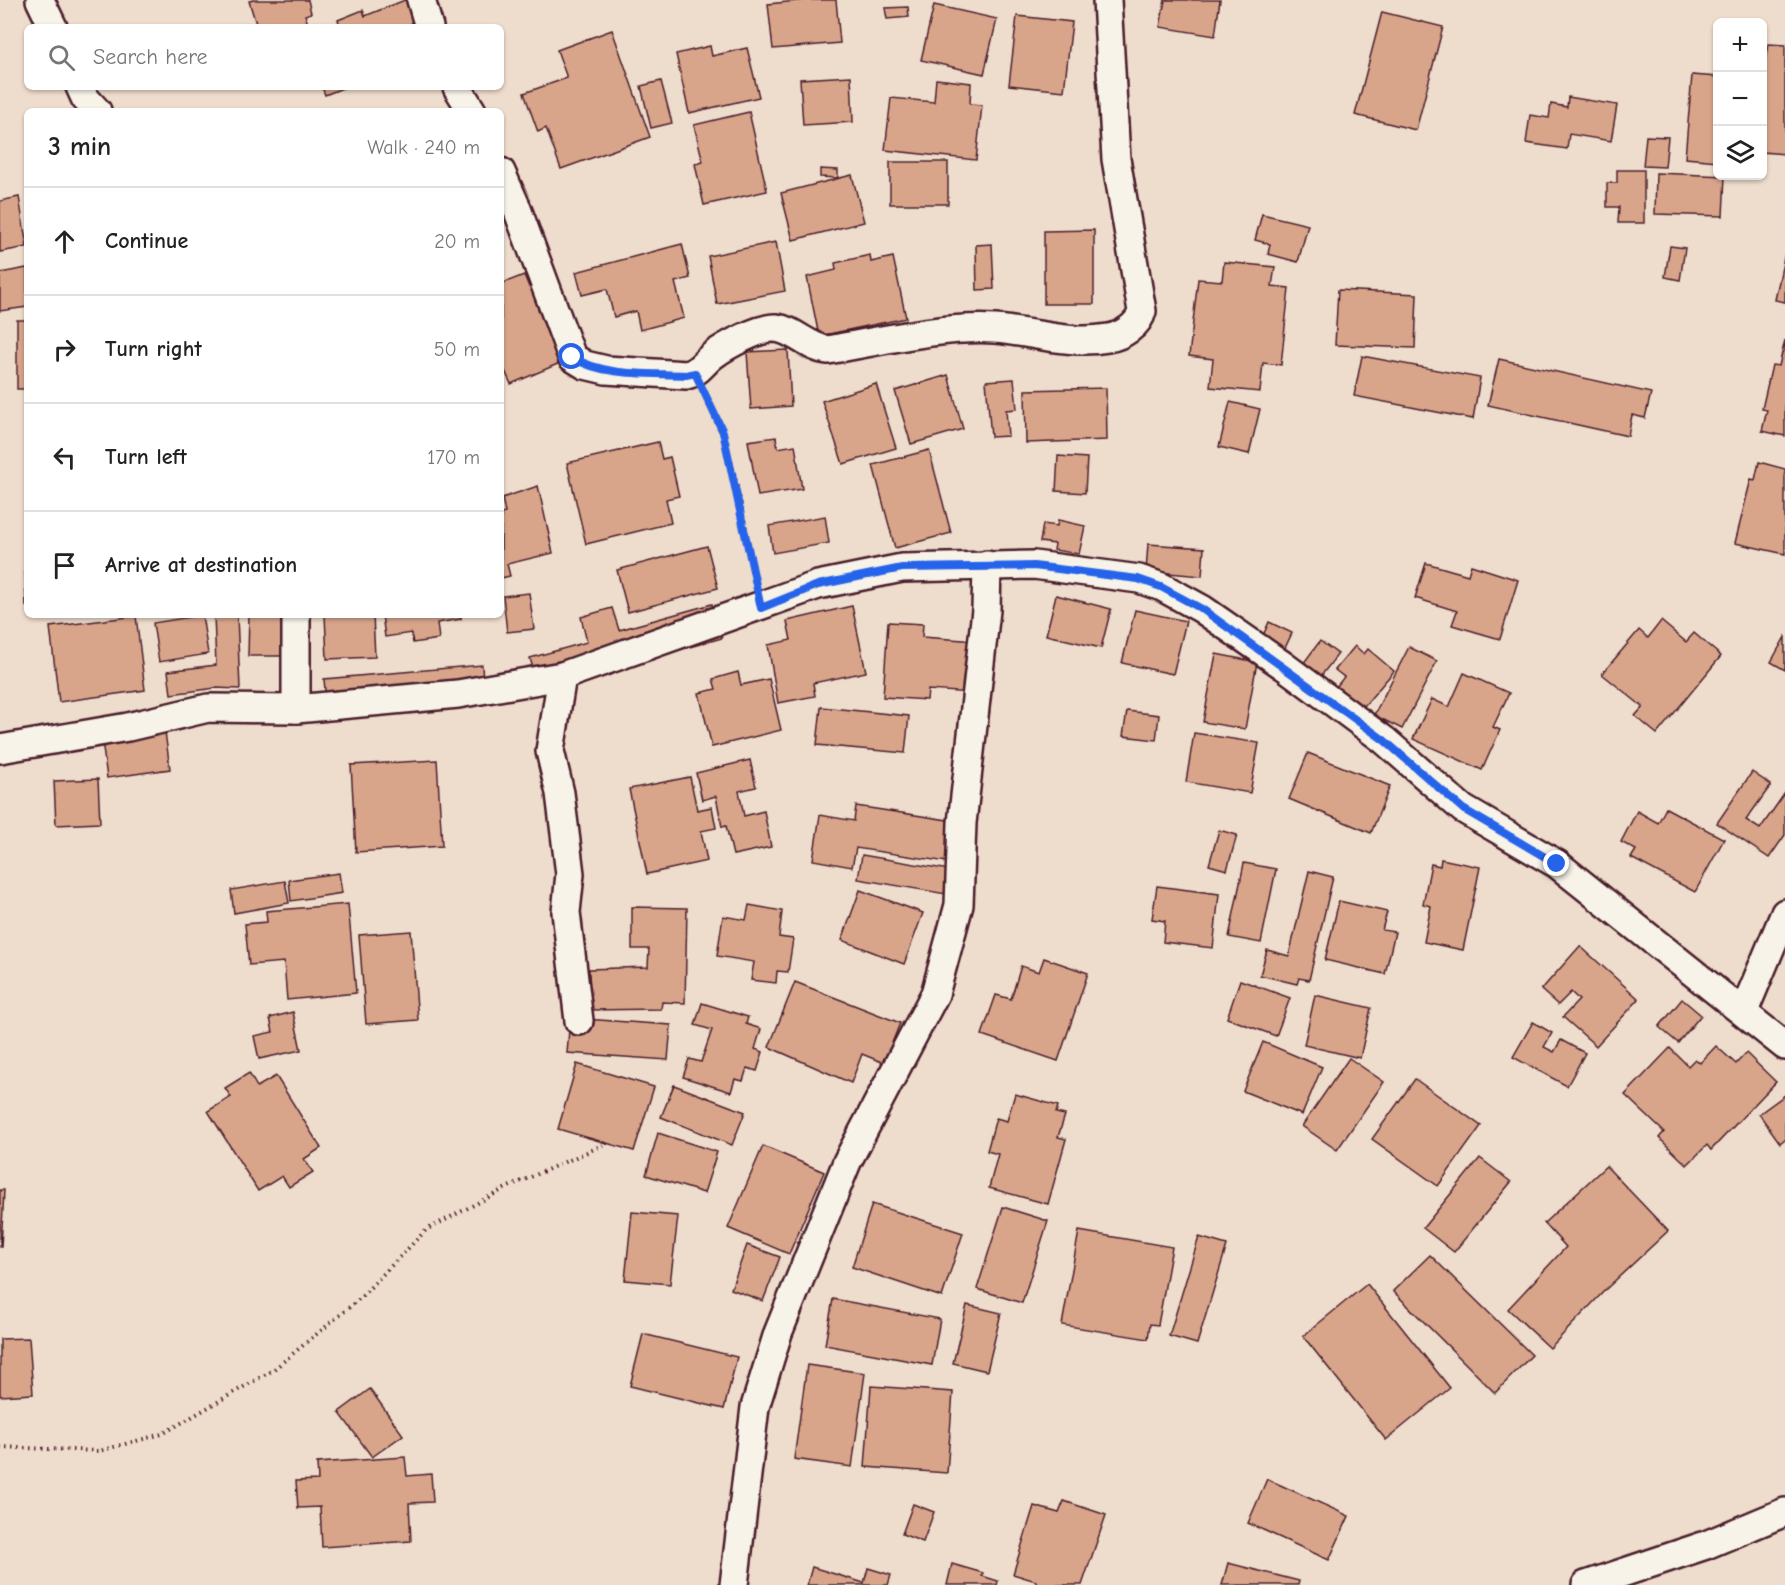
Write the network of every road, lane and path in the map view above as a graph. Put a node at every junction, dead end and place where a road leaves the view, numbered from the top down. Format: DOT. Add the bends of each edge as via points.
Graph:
graph roads {
  1 [pos="40,0"];
  2 [pos="421,0"];
  3 [pos="1107,0"];
  4 [pos="52,24"];
  5 [pos="428,24"];
  6 [pos="81,90"];
  7 [pos="459,90"];
  8 [pos="94,108"];
  9 [pos="470,108"];
  10 [pos="504,179"];
  11 [pos="695,373"];
  12 [pos="987,565"];
  13 [pos="761,608"];
  14 [pos="296,618"];
  15 [pos="562,676"];
  16 [pos="296,709"];
  17 [pos="0,749"];
  18 [pos="1785,914"];
  19 [pos="1744,1011"];
  20 [pos="579,1021"];
  21 [pos="1785,1046"];
  22 [pos="603,1145"];
  23 [pos="0,1447"];
  24 [pos="1785,1512"];
  25 [pos="734,1585"];
  26 [pos="1586,1585"];
  1 -- 4 [label="street"];
  2 -- 5 [label="street"];
  3 -- 11 [label="street" via="1116,159 1142,305 1135,325 1111,338 1070,341 994,329 943,332 828,350 775,328 733,344 711,357"];
  6 -- 8 [label="street"];
  7 -- 9 [label="street"];
  10 -- 11 [label="street" via="572,357 606,370"];
  11 -- 13 [label="path" via="723,432"];
  12 -- 13 [label="street" via="902,568 818,585"];
  12 -- 19 [label="street" via="1034,566 1138,579 1202,609 1384,740 1463,809 1557,864"];
  12 -- 25 [label="street" via="959,905 935,994 848,1162 778,1333 755,1407"];
  13 -- 15 [label="street"];
  14 -- 16 [label="street"];
  15 -- 16 [label="street" via="458,694"];
  15 -- 20 [label="street" via="550,751 560,793 570,874 566,912"];
  16 -- 17 [label="street" via="208,708 128,727"];
  18 -- 19 [label="street"];
  19 -- 21 [label="street"];
  22 -- 23 [label="path" via="506,1188 426,1230 357,1301 273,1370 162,1434 99,1451"];
  24 -- 26 [label="street" via="1706,1545"];
}
